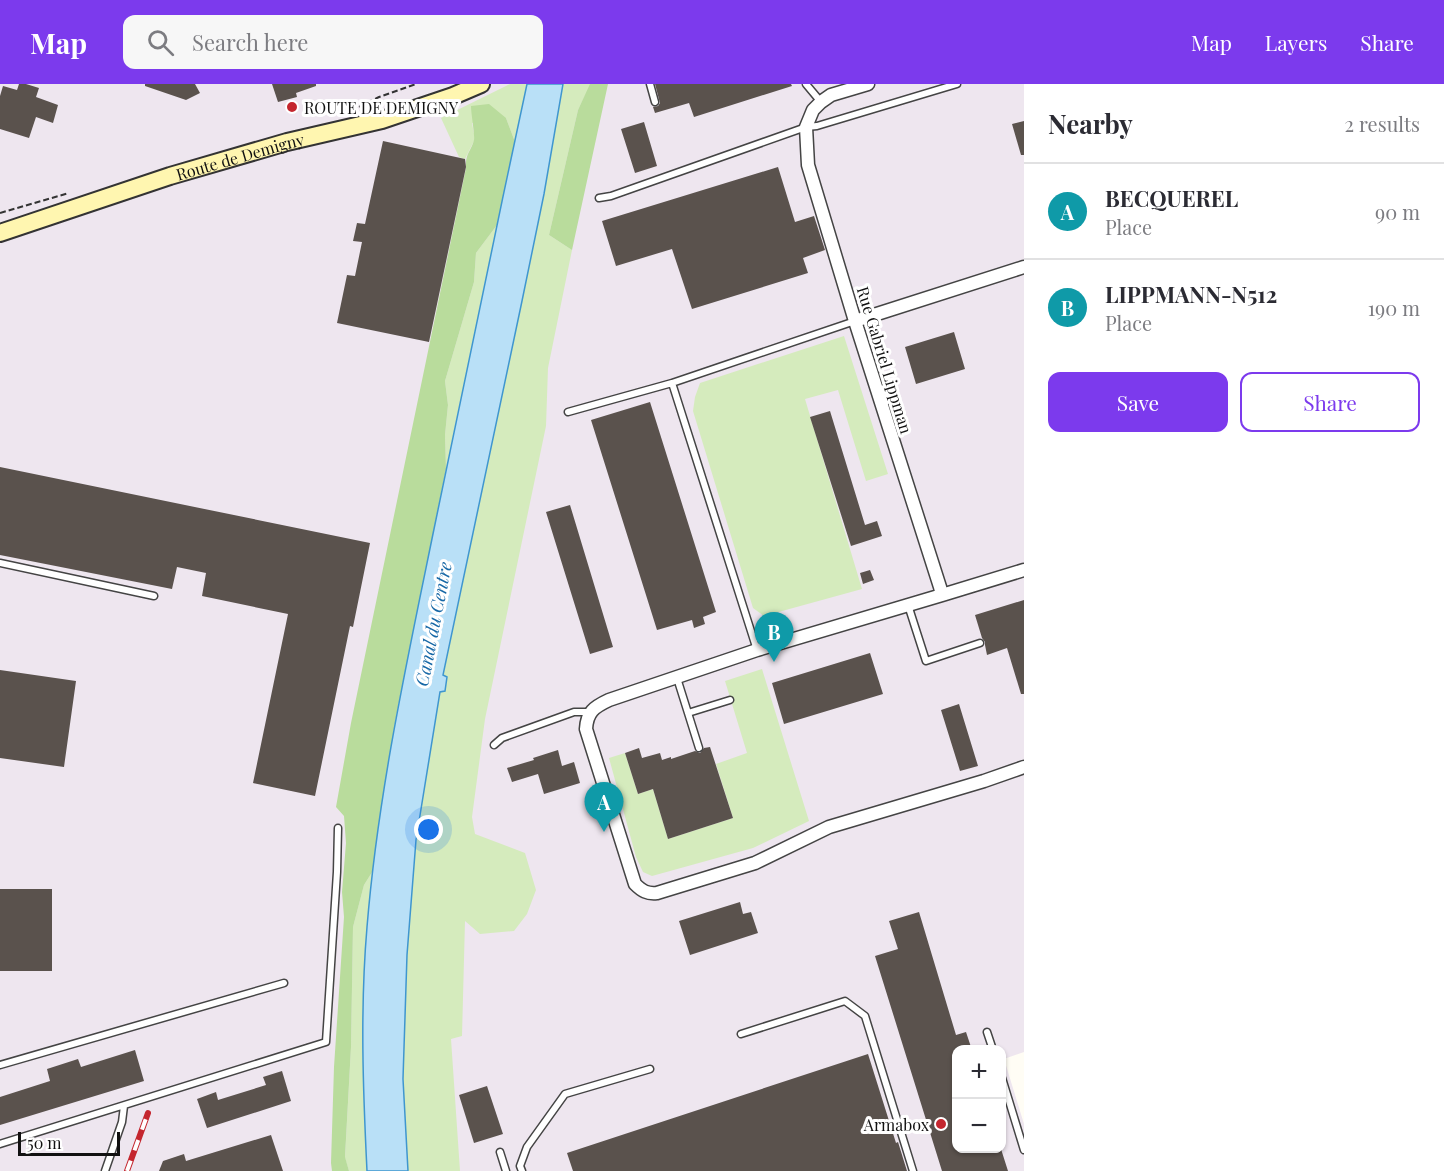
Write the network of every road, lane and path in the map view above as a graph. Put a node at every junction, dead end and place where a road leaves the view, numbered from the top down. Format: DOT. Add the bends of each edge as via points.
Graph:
graph roads {
  1 [pos="481,84"];
  2 [pos="650,84"];
  3 [pos="806,84"];
  4 [pos="868,84"];
  5 [pos="957,84"];
  6 [pos="655,102"];
  7 [pos="821,102"];
  8 [pos="806,127"];
  9 [pos="599,198"];
  10 [pos="0,233"];
  11 [pos="1024,267"];
  12 [pos="855,321"];
  13 [pos="672,384"];
  14 [pos="568,412"];
  15 [pos="0,563"];
  16 [pos="1024,570"];
  17 [pos="942,595"];
  18 [pos="154,596"];
  19 [pos="908,605"];
  20 [pos="980,643"];
  21 [pos="757,650"];
  22 [pos="676,678"];
  23 [pos="730,700"];
  24 [pos="591,712"];
  25 [pos="688,713"];
  26 [pos="494,745"];
  27 [pos="699,748"];
  28 [pos="1024,767"];
  29 [pos="338,828"];
  30 [pos="284,983"];
  31 [pos="987,1032"];
  32 [pos="741,1034"];
  33 [pos="991,1045"];
  34 [pos="0,1065"];
  35 [pos="650,1069"];
  36 [pos="1006,1091"];
  37 [pos="124,1106"];
  38 [pos="0,1144"];
  39 [pos="1024,1150"];
  40 [pos="500,1152"];
  41 [pos="105,1171"];
  42 [pos="506,1171"];
  43 [pos="522,1171"];
  44 [pos="913,1171"];
  1 -- 10 [label="main road, Route de Demigny" via="382,120 202,166"];
  2 -- 6 [label="lane"];
  3 -- 7 [label="lane"];
  4 -- 7 [label="street"];
  5 -- 8 [label="lane"];
  7 -- 8 [label="street"];
  8 -- 9 [label="lane"];
  8 -- 12 [label="street, Rue Gabriel Lippman" via="808,165"];
  11 -- 12 [label="street"];
  12 -- 13 [label="lane"];
  12 -- 17 [label="street, Rue Gabriel Lippman"];
  13 -- 14 [label="lane"];
  13 -- 21 [label="lane"];
  15 -- 18 [label="lane"];
  16 -- 17 [label="street"];
  17 -- 19 [label="street"];
  19 -- 20 [label="lane" via="926,661"];
  19 -- 21 [label="street"];
  21 -- 22 [label="street"];
  22 -- 24 [label="street" via="609,700"];
  22 -- 25 [label="lane"];
  23 -- 25 [label="lane"];
  24 -- 26 [label="lane" via="574,712 502,738"];
  24 -- 28 [label="street" via="586,729 631,876 642,891 650,894 754,863 829,827"];
  25 -- 27 [label="lane"];
  29 -- 37 [label="lane" via="326,1042"];
  30 -- 34 [label="lane"];
  31 -- 33 [label="lane"];
  32 -- 44 [label="lane" via="845,1001 865,1016"];
  35 -- 43 [label="lane" via="566,1094 527,1147"];
  36 -- 39 [label="lane"];
  37 -- 38 [label="lane"];
  37 -- 41 [label="lane"];
  40 -- 42 [label="lane"];
}
